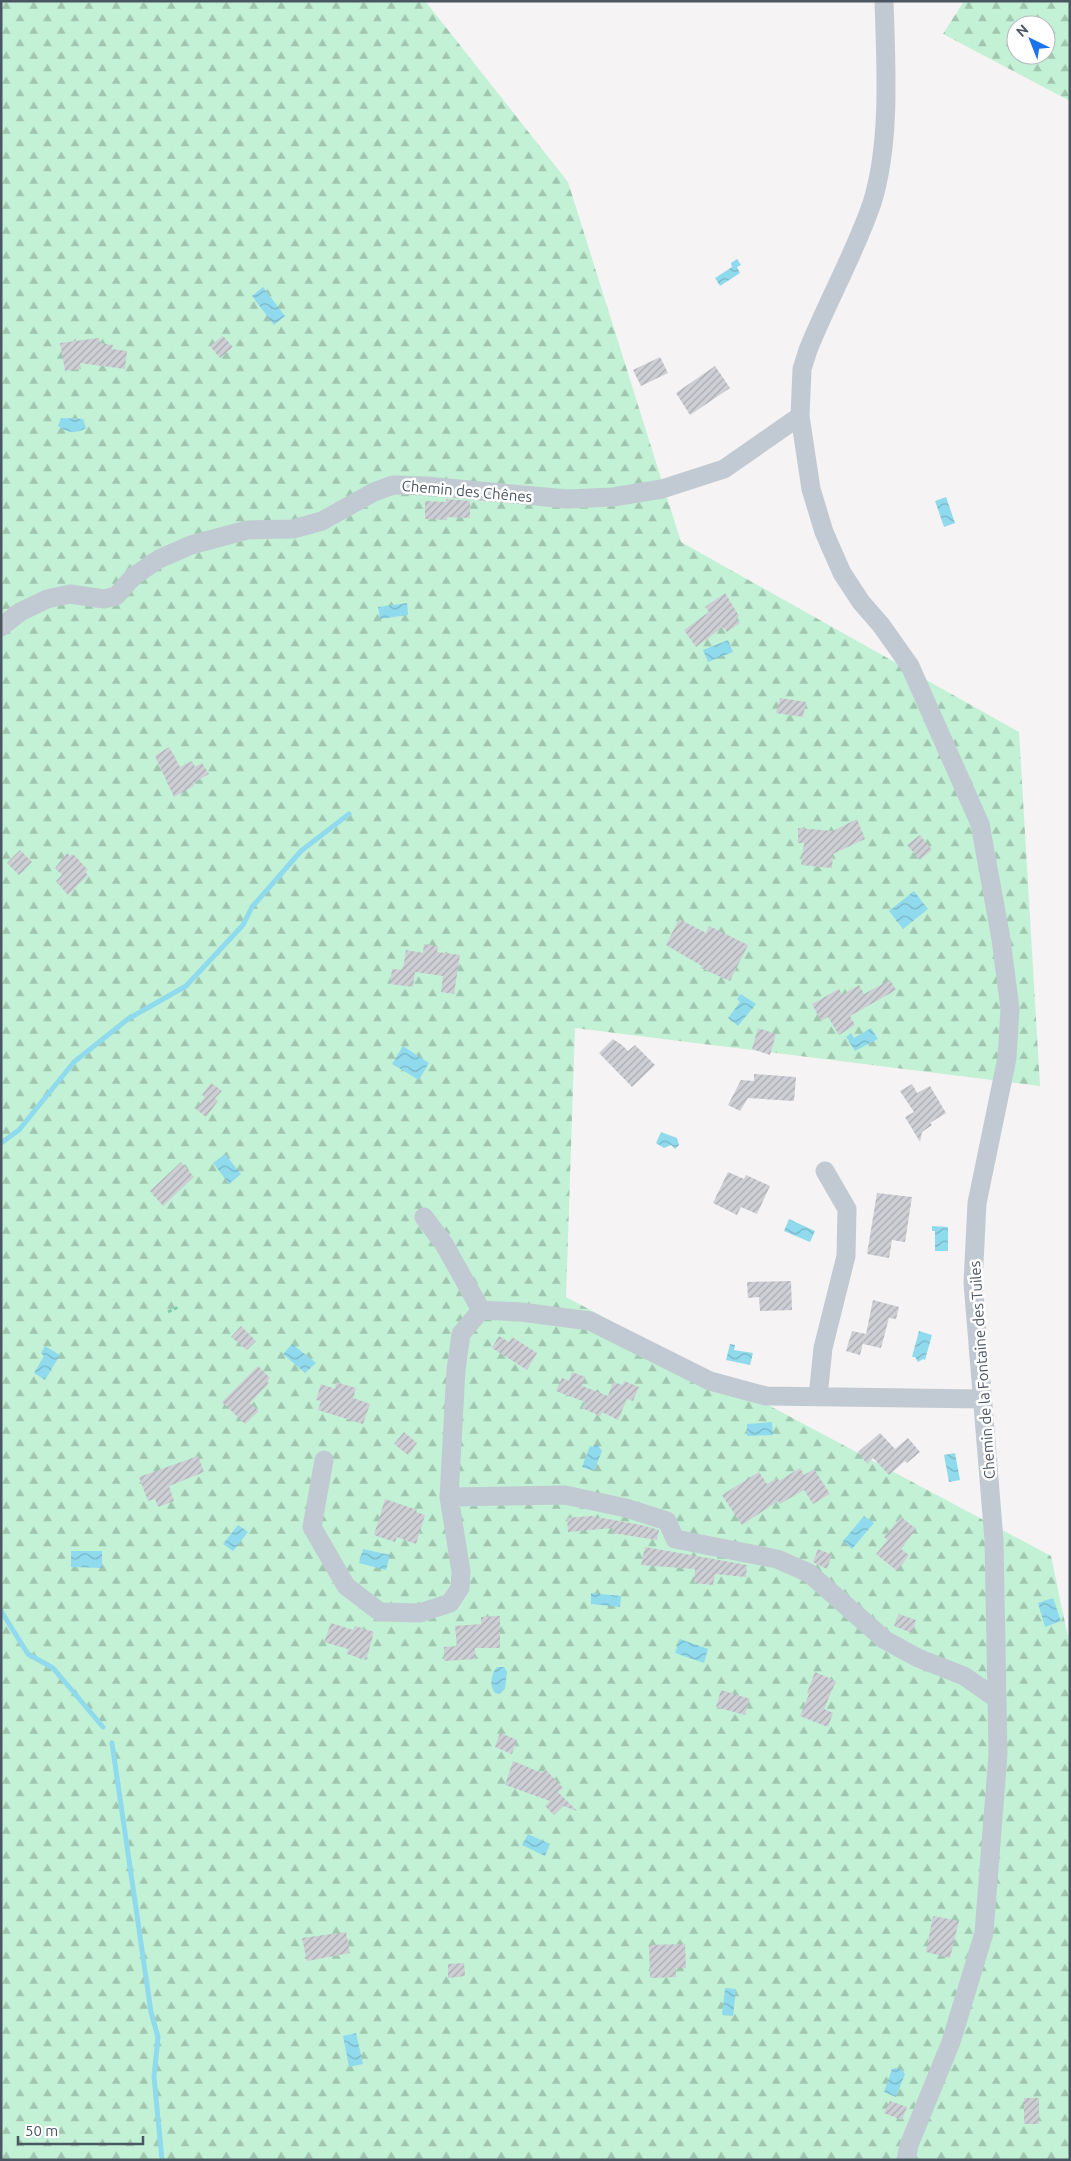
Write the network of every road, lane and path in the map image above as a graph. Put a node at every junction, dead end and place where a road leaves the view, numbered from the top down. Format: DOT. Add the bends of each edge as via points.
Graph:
graph roads {
  1 [pos="884,1"];
  2 [pos="800,416"];
  3 [pos="1,627"];
  4 [pos="825,1171"];
  5 [pos="424,1217"];
  6 [pos="178,1307"];
  7 [pos="481,1310"];
  8 [pos="168,1312"];
  9 [pos="818,1397"];
  10 [pos="982,1399"];
  11 [pos="324,1460"];
  12 [pos="449,1497"];
  13 [pos="997,1699"];
  14 [pos="906,2160"];
  1 -- 2 [label="street, Chemin de la Fontaine des Tuiles" via="885,110 880,167 863,226 808,350 802,369"];
  2 -- 3 [label="street, Chemin des Chênes" via="724,469 662,489 612,497 567,499 394,485 322,520 293,529 247,530 191,545 159,559 134,576 116,596 104,600 70,594 46,599 20,612"];
  2 -- 10 [label="street, Chemin de la Fontaine des Tuiles" via="811,489 824,532 842,573 910,666 965,787 981,834 1001,939 1010,1009 1007,1058 976,1203 973,1282"];
  4 -- 9 [label="street" via="847,1209 846,1256 823,1348"];
  5 -- 7 [label="street" via="444,1244"];
  6 -- 8 [label="path"];
  7 -- 9 [label="street" via="590,1322 710,1381 766,1396"];
  7 -- 12 [label="street" via="461,1334"];
  9 -- 10 [label="street"];
  10 -- 13 [label="street, Chemin de la Fontaine des Tuiles" via="994,1540"];
  11 -- 12 [label="street" via="312,1527 346,1586 380,1612 420,1613 450,1603 460,1588 461,1572"];
  12 -- 13 [label="street" via="565,1495 667,1521 675,1539 777,1559 809,1573 885,1640 918,1658 964,1676"];
  13 -- 14 [label="street, Chemin de la Fontaine des Tuiles" via="998,1754 984,1933 951,2042"];
}
